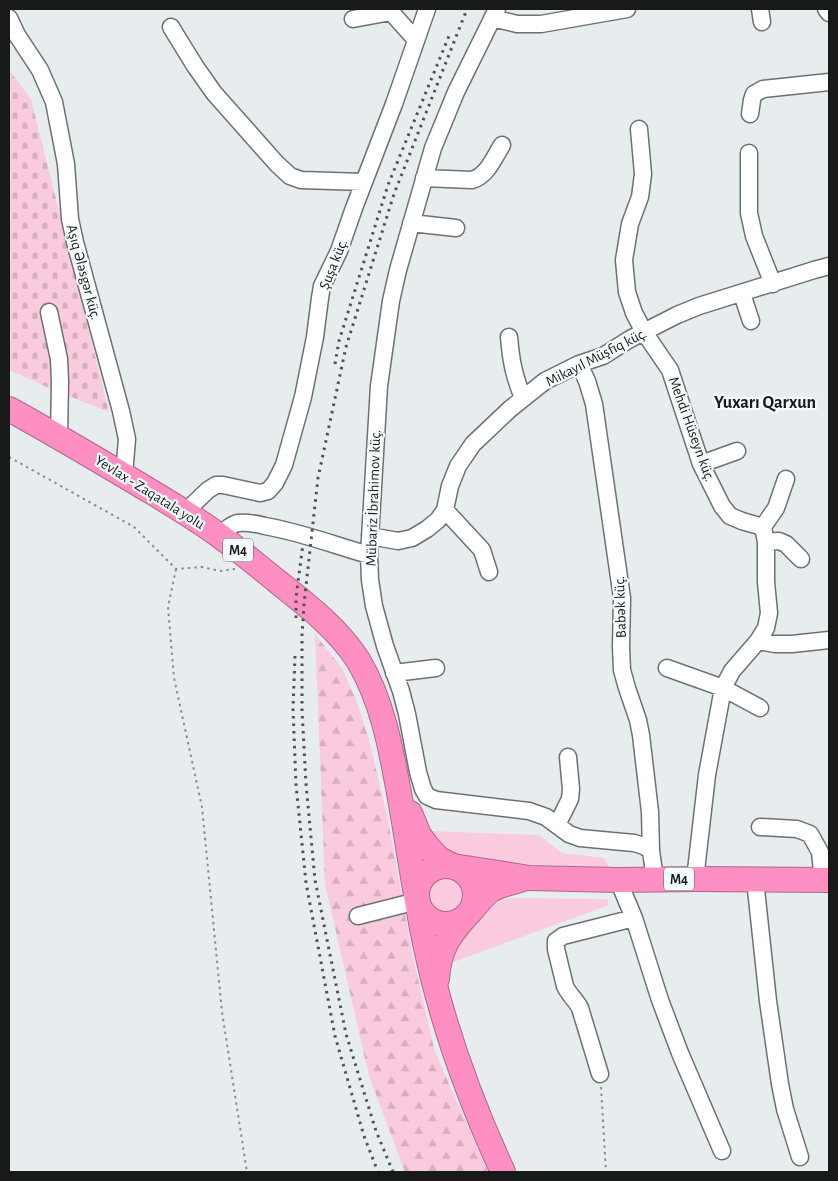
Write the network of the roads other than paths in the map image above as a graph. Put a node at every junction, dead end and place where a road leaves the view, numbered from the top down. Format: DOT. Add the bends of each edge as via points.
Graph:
graph roads {
  1 [pos="427,9"];
  2 [pos="627,9"];
  3 [pos="826,9"];
  4 [pos="390,10"];
  5 [pos="495,13"];
  6 [pos="829,13"];
  7 [pos="9,18"];
  8 [pos="353,19"];
  9 [pos="171,27"];
  10 [pos="416,40"];
  11 [pos="829,82"];
  12 [pos="750,114"];
  13 [pos="639,129"];
  14 [pos="502,145"];
  15 [pos="750,153"];
  16 [pos="424,178"];
  17 [pos="364,182"];
  18 [pos="411,223"];
  19 [pos="456,228"];
  20 [pos="829,266"];
  21 [pos="773,284"];
  22 [pos="742,294"];
  23 [pos="49,312"];
  24 [pos="751,321"];
  25 [pos="644,332"];
  26 [pos="509,337"];
  27 [pos="579,364"];
  28 [pos="523,398"];
  29 [pos="9,409"];
  30 [pos="59,436"];
  31 [pos="737,451"];
  32 [pos="701,464"];
  33 [pos="124,475"];
  34 [pos="786,479"];
  35 [pos="445,510"];
  36 [pos="185,512"];
  37 [pos="764,534"];
  38 [pos="219,535"];
  39 [pos="370,536"];
  40 [pos="369,555"];
  41 [pos="801,559"];
  42 [pos="489,572"];
  43 [pos="829,640"];
  44 [pos="758,641"];
  45 [pos="436,668"];
  46 [pos="667,668"];
  47 [pos="394,673"];
  48 [pos="724,688"];
  49 [pos="760,708"];
  50 [pos="568,757"];
  51 [pos="393,760"];
  52 [pos="558,825"];
  53 [pos="760,828"];
  54 [pos="651,851"];
  55 [pos="453,866"];
  56 [pos="530,878"];
  57 [pos="655,879"];
  58 [pos="695,879"];
  59 [pos="618,880"];
  60 [pos="755,880"];
  61 [pos="826,880"];
  62 [pos="417,901"];
  63 [pos="468,913"];
  64 [pos="358,916"];
  65 [pos="634,918"];
  66 [pos="436,991"];
  67 [pos="600,1074"];
  68 [pos="722,1150"];
  69 [pos="800,1156"];
  70 [pos="503,1172"];
  1 -- 10 [label="street, Şuşa küç."];
  2 -- 5 [label="street" via="541,24 516,24"];
  3 -- 6 [label="street"];
  4 -- 8 [label="street"];
  4 -- 10 [label="street"];
  5 -- 16 [label="street, Mübariz İbrahimov küç." via="456,92"];
  7 -- 33 [label="street, Aşıq Ələsgər küç." via="40,70 54,102 66,164 70,220 125,430"];
  9 -- 17 [label="street" via="214,92 290,176 301,180"];
  10 -- 17 [label="street, Şuşa küç."];
  11 -- 12 [label="street" via="763,89 754,94"];
  13 -- 25 [label="street, Mehdi Hüseyn küç." via="643,174 624,260 627,292"];
  14 -- 16 [label="street" via="479,178"];
  15 -- 21 [label="street" via="749,213 754,236"];
  16 -- 18 [label="street, Mübariz İbrahimov küç."];
  17 -- 36 [label="street, Şuşa küç." via="339,251 322,286 303,397 284,465 275,483 268,491 260,493 216,485"];
  18 -- 19 [label="street"];
  18 -- 39 [label="street, Mübariz İbrahimov küç." via="390,301 379,386"];
  20 -- 21 [label="street, Mikayıl Müşfiq küç."];
  21 -- 22 [label="street, Mikayıl Müşfiq küç."];
  22 -- 24 [label="street"];
  22 -- 25 [label="street, Mikayıl Müşfiq küç." via="699,306"];
  23 -- 30 [label="street" via="59,359"];
  25 -- 27 [label="street, Mikayıl Müşfiq küç." via="603,356"];
  25 -- 32 [label="street, Mehdi Hüseyn küç." via="670,370"];
  26 -- 28 [label="street" via="515,376"];
  27 -- 28 [label="street, Mikayıl Müşfiq küç." via="545,381"];
  27 -- 54 [label="street, Babək küç." via="594,404 600,442 622,598 622,670 641,735"];
  28 -- 35 [label="street, Mikayıl Müşfiq küç." via="473,444 458,466"];
  29 -- 30 [label="highway, Yevlax - Zaqatala yolu / M4"];
  30 -- 33 [label="highway, Yevlax - Zaqatala yolu / M4"];
  31 -- 32 [label="street"];
  32 -- 37 [label="street, Mehdi Hüseyn küç." via="730,516"];
  33 -- 36 [label="highway, Yevlax - Zaqatala yolu / M4"];
  34 -- 37 [label="street"];
  35 -- 39 [label="street" via="438,520 412,538 398,541"];
  35 -- 42 [label="street" via="482,550"];
  36 -- 38 [label="highway, Yevlax - Zaqatala yolu / M4"];
  37 -- 41 [label="street, Mehdi Hüseyn küç." via="786,544"];
  37 -- 44 [label="street" via="768,613 766,628"];
  38 -- 40 [label="street" via="238,523 253,524 304,535"];
  38 -- 51 [label="highway, Yevlax - Zaqatala yolu / M4" via="340,636 357,659 378,703"];
  39 -- 40 [label="street, Mübariz İbrahimov küç."];
  40 -- 47 [label="street, Mübariz İbrahimov küç." via="374,606"];
  43 -- 44 [label="street" via="792,644"];
  44 -- 48 [label="street" via="732,671"];
  45 -- 47 [label="street"];
  46 -- 48 [label="street"];
  47 -- 52 [label="street, Mübariz İbrahimov küç." via="427,796 436,800 529,811"];
  48 -- 49 [label="street"];
  48 -- 58 [label="street" via="707,775"];
  50 -- 52 [label="street" via="572,789"];
  51 -- 55 [label="highway" via="419,835 439,859"];
  51 -- 62 [label="highway"];
  52 -- 54 [label="street, Mübariz İbrahimov küç." via="580,838 634,843"];
  53 -- 61 [label="street" via="797,829 810,834 820,852"];
  54 -- 57 [label="street"];
  55 -- 56 [label="highway"];
  55 -- 62 [label="highway" via="433,868 423,876 417,888"];
  55 -- 63 [label="highway" via="469,877 474,889 474,902"];
  56 -- 59 [label="highway, M4"];
  56 -- 63 [label="highway" via="491,890"];
  57 -- 58 [label="highway, M4"];
  57 -- 59 [label="highway, M4"];
  58 -- 60 [label="highway, M4"];
  59 -- 65 [label="street"];
  60 -- 61 [label="highway, M4"];
  60 -- 69 [label="street" via="780,1084"];
  62 -- 63 [label="highway" via="422,913 439,923 458,922"];
  62 -- 64 [label="street"];
  62 -- 66 [label="highway"];
  63 -- 66 [label="highway" via="452,932 441,953"];
  65 -- 67 [label="street" via="563,936 556,941 565,986 580,1008"];
  65 -- 68 [label="street" via="680,1053"];
  66 -- 70 [label="highway" via="465,1081"];
}
